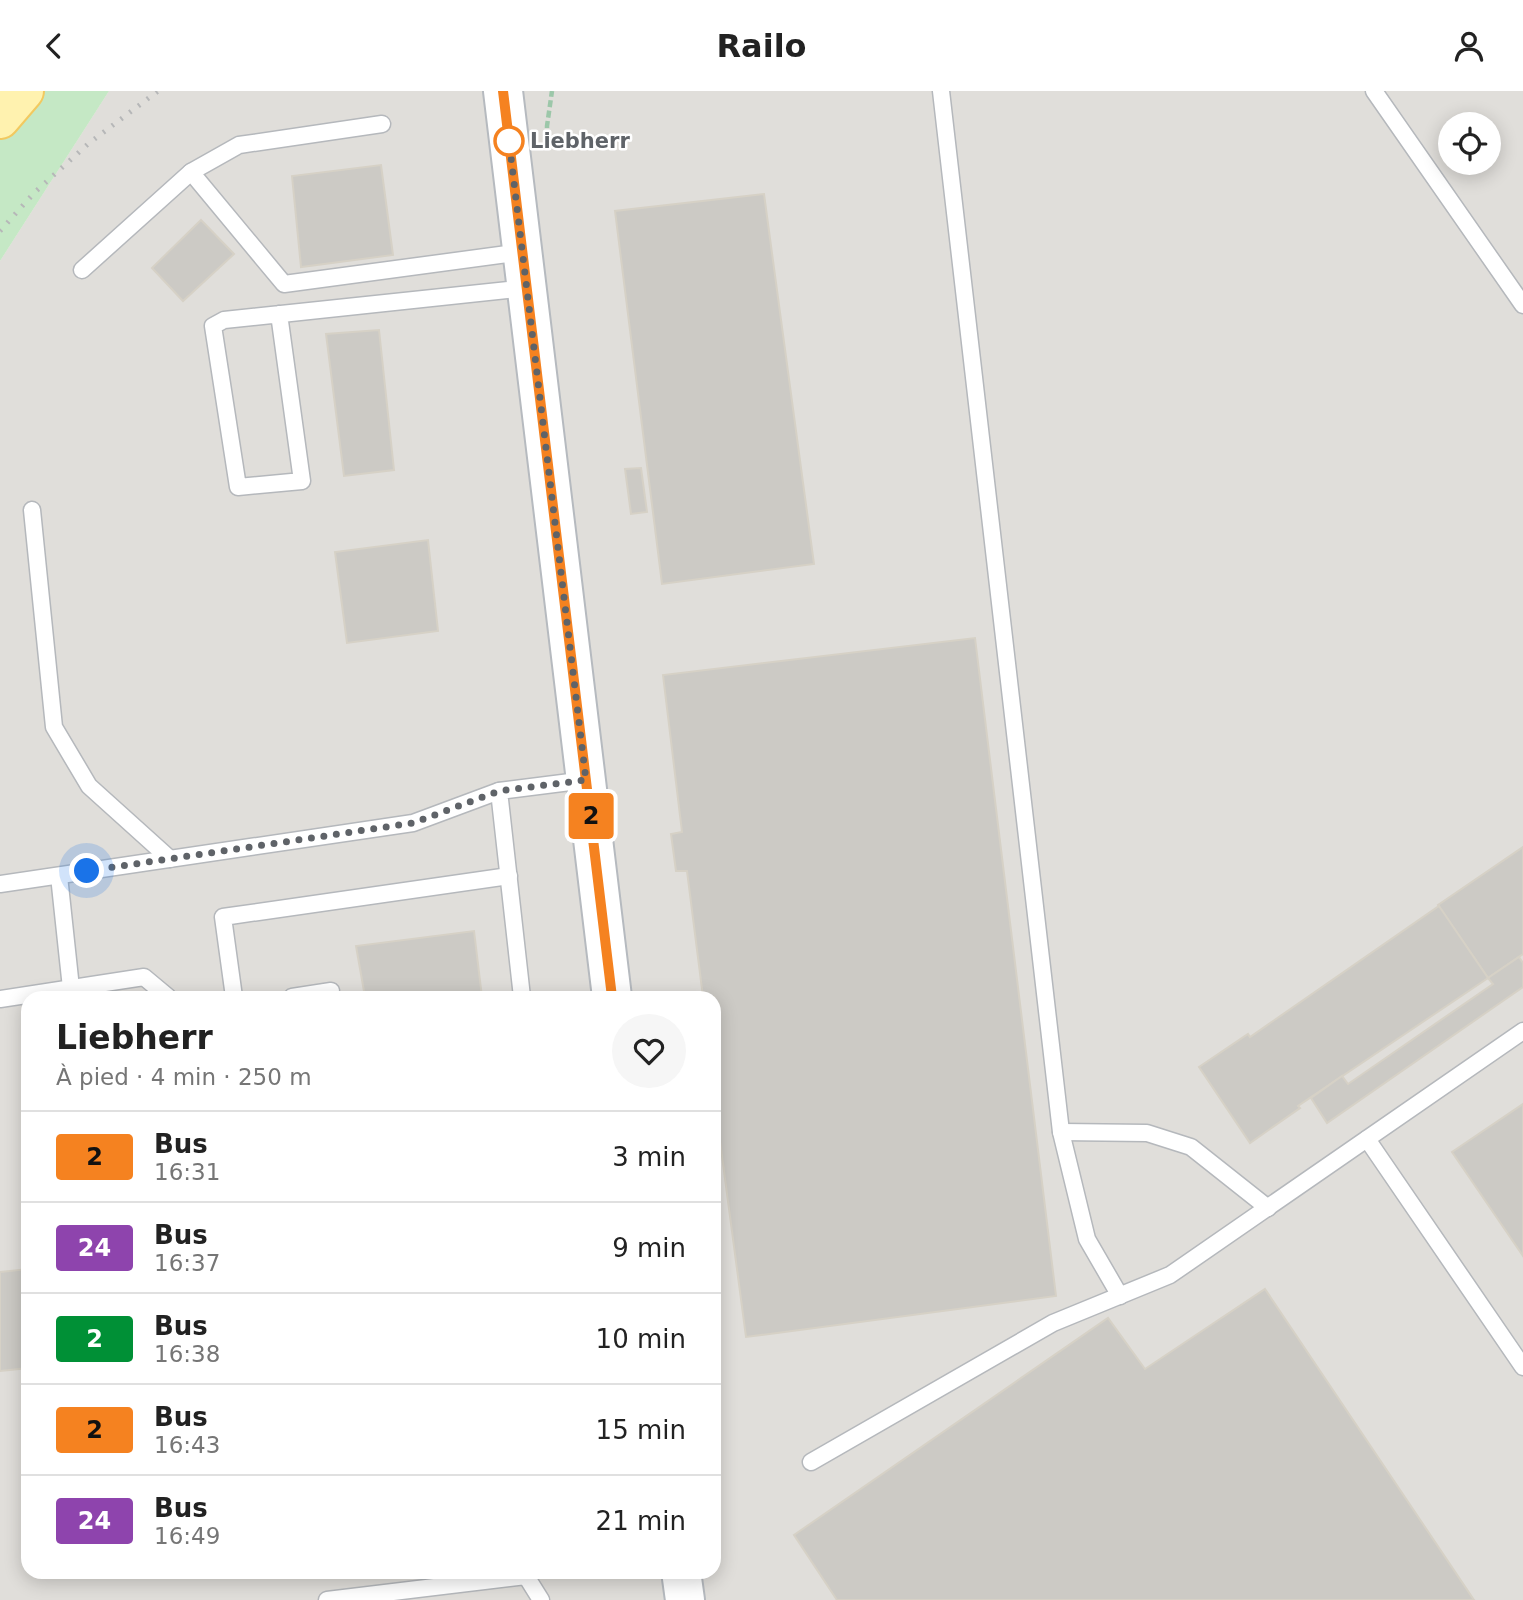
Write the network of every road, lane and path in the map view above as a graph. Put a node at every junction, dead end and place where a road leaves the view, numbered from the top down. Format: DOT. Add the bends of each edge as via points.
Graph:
graph roads {
  1 [pos="24,91"];
  2 [pos="503,91"];
  3 [pos="941,91"];
  4 [pos="1374,91"];
  5 [pos="0,119"];
  6 [pos="382,124"];
  7 [pos="191,172"];
  8 [pos="82,270"];
  9 [pos="525,270"];
  10 [pos="1523,305"];
  11 [pos="279,314"];
  12 [pos="32,510"];
  13 [pos="586,780"];
  14 [pos="499,791"];
  15 [pos="170,859"];
  16 [pos="59,876"];
  17 [pos="509,876"];
  18 [pos="0,884"];
  19 [pos="71,988"];
  20 [pos="52,991"];
  21 [pos="161,991"];
  22 [pos="233,991"];
  23 [pos="521,991"];
  24 [pos="611,991"];
  25 [pos="21,996"];
  26 [pos="0,999"];
  27 [pos="1523,1031"];
  28 [pos="1061,1132"];
  29 [pos="1367,1139"];
  30 [pos="1268,1208"];
  31 [pos="1120,1296"];
  32 [pos="1523,1367"];
  33 [pos="811,1462"];
  34 [pos="501,1579"];
  35 [pos="528,1579"];
  36 [pos="682,1579"];
  37 [pos="327,1600"];
  38 [pos="541,1600"];
  39 [pos="685,1600"];
  1 -- 5 [label="main road"];
  2 -- 9 [label="main road"];
  3 -- 28 [label="lane"];
  4 -- 10 [label="lane"];
  6 -- 7 [label="lane" via="239,145"];
  7 -- 8 [label="lane"];
  7 -- 9 [label="lane" via="284,284"];
  9 -- 11 [label="lane"];
  9 -- 13 [label="main road"];
  11 -- 11 [label="lane" via="224,320 213,326 238,487 302,481"];
  12 -- 15 [label="lane" via="54,727 89,786"];
  13 -- 14 [label="lane"];
  13 -- 24 [label="main road"];
  14 -- 15 [label="lane" via="413,823"];
  14 -- 17 [label="lane"];
  15 -- 16 [label="lane"];
  16 -- 18 [label="lane"];
  16 -- 19 [label="lane"];
  17 -- 22 [label="lane" via="223,917"];
  17 -- 23 [label="lane"];
  19 -- 20 [label="lane"];
  19 -- 21 [label="lane" via="144,977"];
  25 -- 26 [label="lane"];
  27 -- 29 [label="lane"];
  28 -- 30 [label="lane" via="1147,1133 1191,1147"];
  28 -- 31 [label="lane" via="1087,1239"];
  29 -- 30 [label="lane"];
  29 -- 32 [label="lane"];
  30 -- 31 [label="lane" via="1170,1275"];
  31 -- 33 [label="lane" via="1053,1323"];
  34 -- 37 [label="lane"];
  35 -- 38 [label="lane"];
  36 -- 39 [label="main road"];
}
